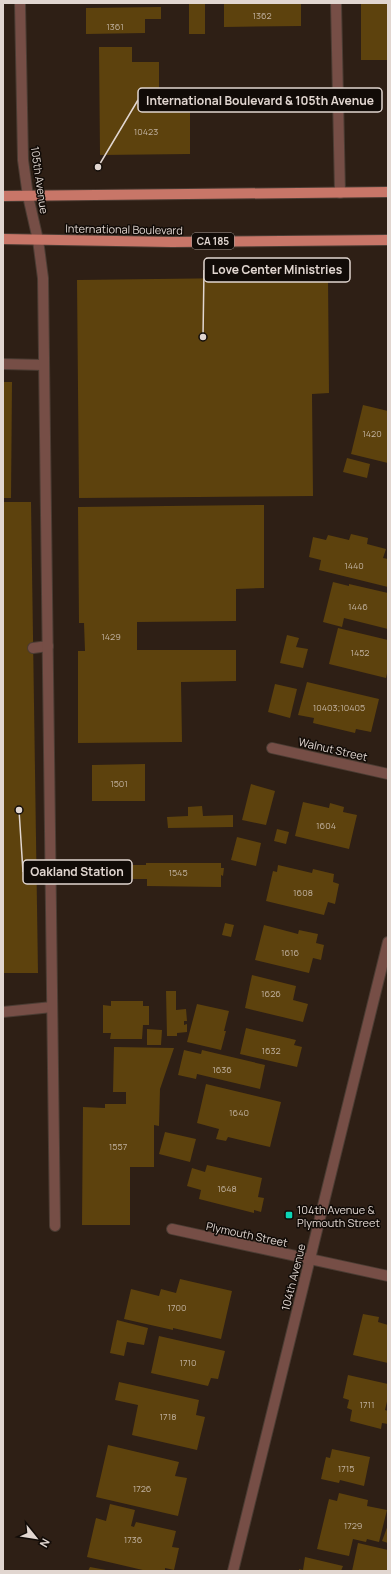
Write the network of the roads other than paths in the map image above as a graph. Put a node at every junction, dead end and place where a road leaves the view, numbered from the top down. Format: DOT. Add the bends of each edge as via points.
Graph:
graph roads {
  1 [pos="20,3"];
  2 [pos="336,3"];
  3 [pos="388,192"];
  4 [pos="340,193"];
  5 [pos="3,196"];
  6 [pos="28,196"];
  7 [pos="3,239"];
  8 [pos="38,240"];
  9 [pos="388,240"];
  10 [pos="3,364"];
  11 [pos="44,365"];
  12 [pos="48,646"];
  13 [pos="33,648"];
  14 [pos="272,748"];
  15 [pos="388,774"];
  16 [pos="388,942"];
  17 [pos="52,1007"];
  18 [pos="3,1012"];
  19 [pos="54,1226"];
  20 [pos="172,1229"];
  21 [pos="310,1260"];
  22 [pos="388,1276"];
  23 [pos="234,1571"];
  1 -- 6 [label="street, 105th Avenue" via="23,160"];
  2 -- 4 [label="street"];
  3 -- 4 [label="main road"];
  4 -- 6 [label="main road"];
  5 -- 6 [label="main road"];
  6 -- 8 [label="street, 105th Avenue"];
  7 -- 8 [label="main road, International Boulevard / CA 185"];
  8 -- 9 [label="main road, International Boulevard / CA 185"];
  8 -- 11 [label="street, 105th Avenue" via="43,278"];
  10 -- 11 [label="street"];
  11 -- 12 [label="street, 105th Avenue"];
  12 -- 13 [label="street"];
  12 -- 17 [label="street, 105th Avenue"];
  14 -- 15 [label="street, Walnut Street"];
  16 -- 21 [label="street, 104th Avenue"];
  17 -- 18 [label="street"];
  17 -- 19 [label="street, 105th Avenue"];
  20 -- 21 [label="street, Plymouth Street"];
  21 -- 22 [label="street, Plymouth Street"];
  21 -- 23 [label="street, 104th Avenue"];
}
